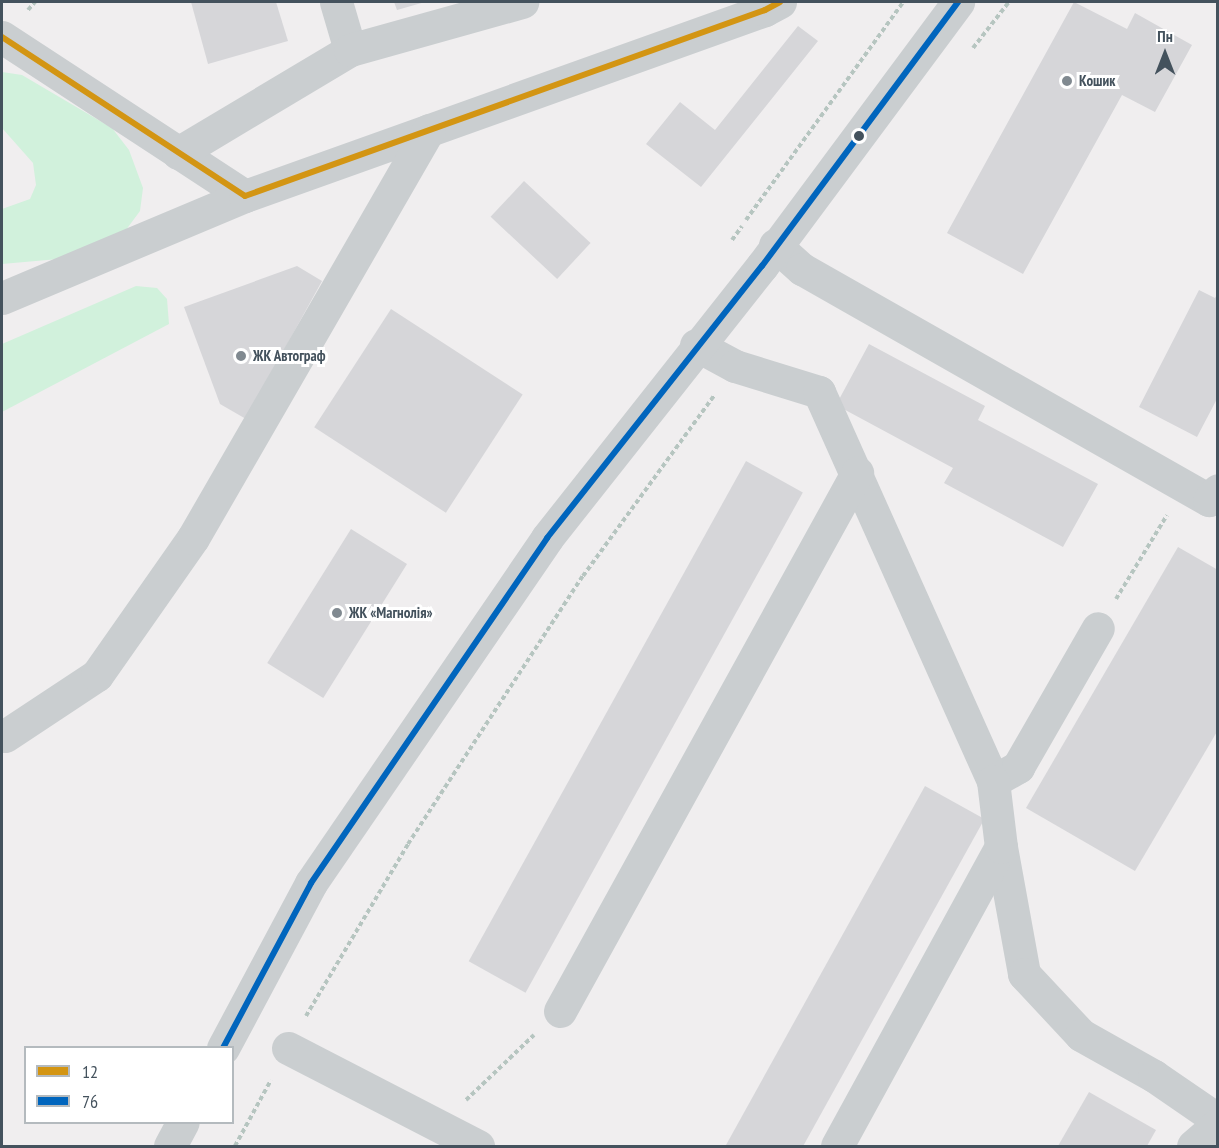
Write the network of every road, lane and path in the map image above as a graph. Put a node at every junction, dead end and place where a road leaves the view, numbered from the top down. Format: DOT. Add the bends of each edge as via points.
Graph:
graph roads {
  1 [pos="336,2"];
  2 [pos="522,2"];
  3 [pos="780,2"];
  4 [pos="903,2"];
  5 [pos="957,2"];
  6 [pos="1009,2"];
  7 [pos="2,37"];
  8 [pos="350,50"];
  9 [pos="969,52"];
  10 [pos="429,130"];
  11 [pos="178,153"];
  12 [pos="245,196"];
  13 [pos="732,240"];
  14 [pos="775,245"];
  15 [pos="2,298"];
  16 [pos="696,345"];
  17 [pos="735,366"];
  18 [pos="857,473"];
  19 [pos="1185,487"];
  20 [pos="1218,490"];
  21 [pos="1098,628"];
  22 [pos="5,736"];
  23 [pos="993,781"];
  24 [pos="1002,847"];
  25 [pos="560,1011"];
  26 [pos="224,1046"];
  27 [pos="288,1048"];
  28 [pos="1218,1122"];
  29 [pos="182,1124"];
  30 [pos="440,1126"];
  31 [pos="170,1146"];
  32 [pos="235,1146"];
  33 [pos="478,1146"];
  34 [pos="837,1146"];
  35 [pos="1193,1146"];
  1 -- 8 [label="street"];
  2 -- 8 [label="street"];
  3 -- 10 [label="street"];
  4 -- 13 [label="path"];
  5 -- 14 [label="street"];
  6 -- 9 [label="path"];
  7 -- 11 [label="street"];
  8 -- 11 [label="street"];
  10 -- 12 [label="street"];
  10 -- 22 [label="street" via="193,538 97,675"];
  11 -- 12 [label="street"];
  12 -- 15 [label="street"];
  14 -- 16 [label="street"];
  14 -- 19 [label="street" via="802,269"];
  16 -- 17 [label="street"];
  16 -- 26 [label="street" via="547,538 311,883"];
  17 -- 18 [label="street" via="819,392"];
  17 -- 27 [label="path" via="583,576 408,844"];
  18 -- 23 [label="street"];
  18 -- 25 [label="street"];
  19 -- 20 [label="street" via="1209,500"];
  19 -- 21 [label="path"];
  21 -- 23 [label="street" via="1018,767"];
  23 -- 24 [label="street"];
  24 -- 28 [label="street" via="1024,974 1081,1035 1154,1076"];
  24 -- 34 [label="street"];
  25 -- 30 [label="path"];
  27 -- 30 [label="street"];
  27 -- 32 [label="path"];
  28 -- 35 [label="street"];
  29 -- 31 [label="street"];
  30 -- 33 [label="street"];
}
